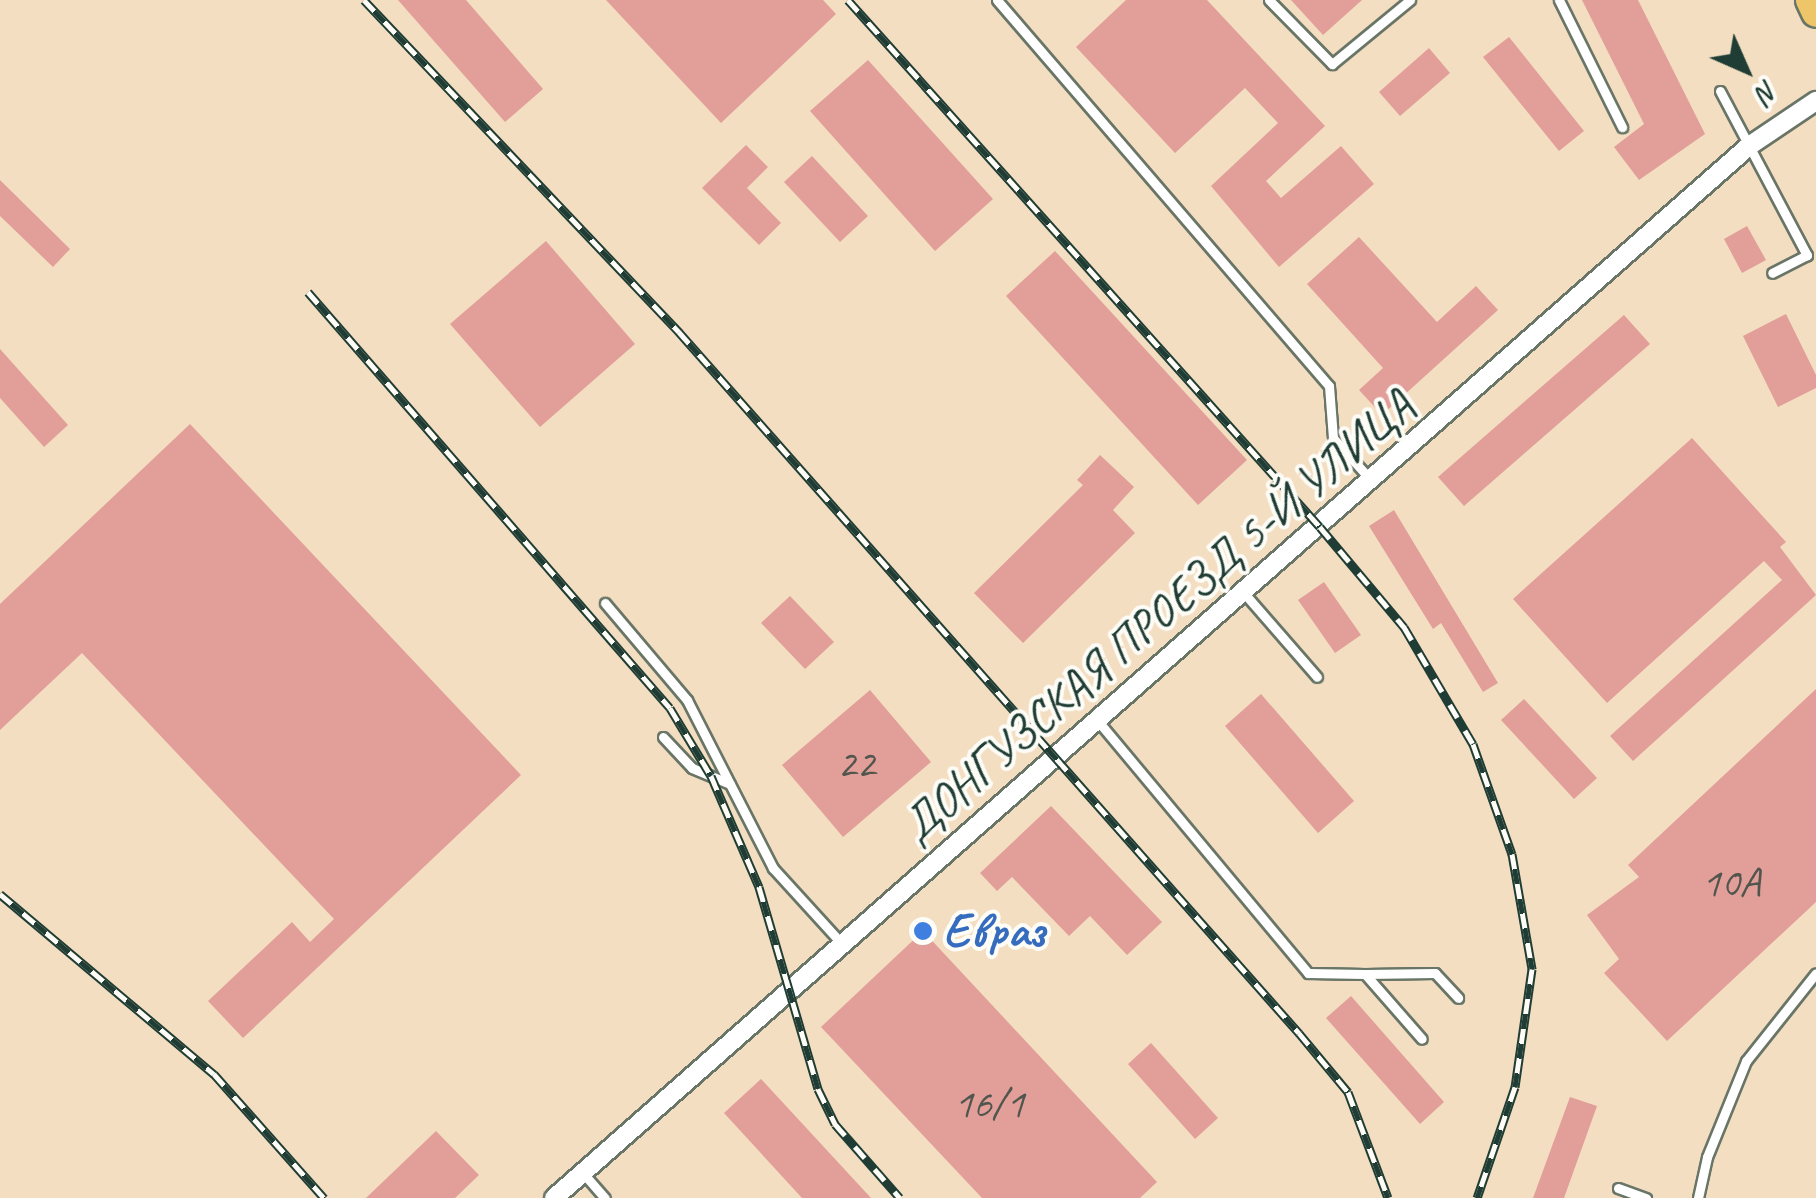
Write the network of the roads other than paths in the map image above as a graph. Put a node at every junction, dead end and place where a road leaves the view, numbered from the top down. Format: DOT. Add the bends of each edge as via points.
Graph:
graph roads {
  1 [pos="997,0"];
  2 [pos="1269,0"];
  3 [pos="1410,0"];
  4 [pos="1559,0"];
  5 [pos="1810,0"];
  6 [pos="1816,13"];
  7 [pos="1720,92"];
  8 [pos="1816,101"];
  9 [pos="1622,128"];
  10 [pos="1749,146"];
  11 [pos="1772,273"];
  12 [pos="1372,481"];
  13 [pos="1244,593"];
  14 [pos="604,603"];
  15 [pos="1318,677"];
  16 [pos="1098,722"];
  17 [pos="663,737"];
  18 [pos="730,784"];
  19 [pos="843,945"];
  20 [pos="1816,973"];
  21 [pos="1365,974"];
  22 [pos="1458,998"];
  23 [pos="1422,1039"];
  24 [pos="583,1173"];
  25 [pos="1618,1188"];
  26 [pos="554,1198"];
  27 [pos="605,1198"];
  28 [pos="1646,1198"];
  29 [pos="1698,1198"];
  1 -- 12 [label="lane" via="1329,386 1333,438"];
  2 -- 3 [label="lane" via="1332,64"];
  4 -- 9 [label="lane"];
  5 -- 6 [label="highway"];
  7 -- 10 [label="lane"];
  8 -- 10 [label="street, ДОНГУЗСКАЯ ПРОЕЗД 5-Й УЛИЦА"];
  10 -- 11 [label="lane" via="1807,255"];
  10 -- 12 [label="street, ДОНГУЗСКАЯ ПРОЕЗД 5-Й УЛИЦА"];
  12 -- 13 [label="street, ДОНГУЗСКАЯ ПРОЕЗД 5-Й УЛИЦА"];
  13 -- 15 [label="lane"];
  13 -- 16 [label="street, ДОНГУЗСКАЯ ПРОЕЗД 5-Й УЛИЦА"];
  14 -- 18 [label="lane" via="687,700"];
  16 -- 19 [label="street, ДОНГУЗСКАЯ ПРОЕЗД 5-Й УЛИЦА"];
  16 -- 21 [label="lane" via="1308,973"];
  17 -- 18 [label="lane" via="692,768"];
  18 -- 19 [label="lane" via="773,868"];
  19 -- 24 [label="street, ДОНГУЗСКАЯ ПРОЕЗД 5-Й УЛИЦА"];
  20 -- 29 [label="lane" via="1746,1061 1707,1157"];
  21 -- 22 [label="lane" via="1436,973"];
  21 -- 23 [label="lane"];
  24 -- 26 [label="street, ДОНГУЗСКАЯ ПРОЕЗД 5-Й УЛИЦА"];
  24 -- 27 [label="lane"];
  25 -- 28 [label="lane"];
}
